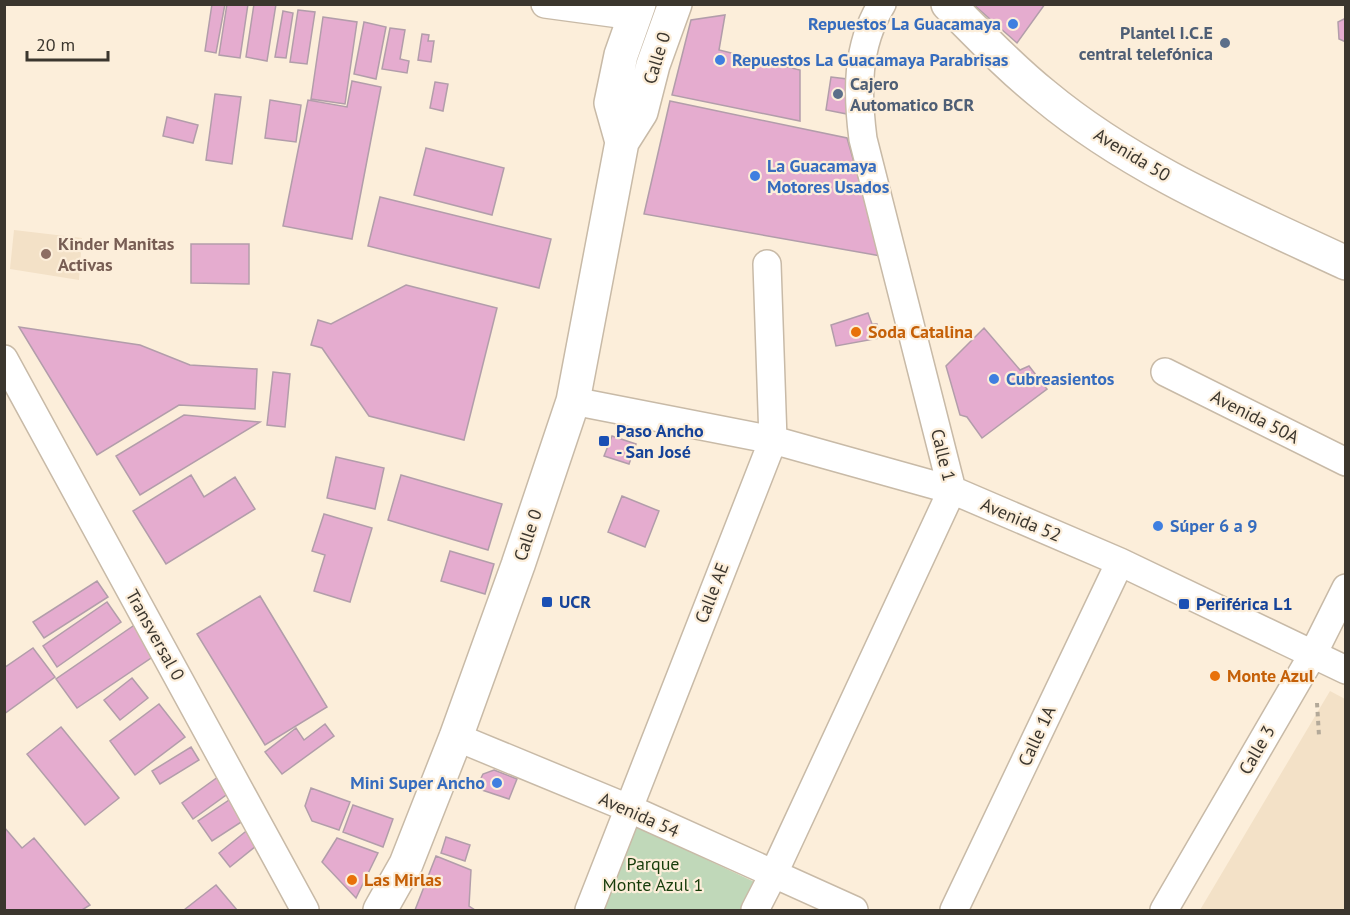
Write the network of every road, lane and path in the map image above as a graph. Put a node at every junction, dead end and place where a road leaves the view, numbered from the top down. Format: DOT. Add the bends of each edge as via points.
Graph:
graph roads {
  1 [pos="545,4"];
  2 [pos="882,4"];
  3 [pos="948,4"];
  4 [pos="636,10"];
  5 [pos="677,12"];
  6 [pos="622,142"];
  7 [pos="1346,262"];
  8 [pos="767,264"];
  9 [pos="4,359"];
  10 [pos="1165,372"];
  11 [pos="573,401"];
  12 [pos="773,440"];
  13 [pos="1346,462"];
  14 [pos="952,490"];
  15 [pos="1120,562"];
  16 [pos="1346,588"];
  17 [pos="1313,654"];
  18 [pos="1346,670"];
  19 [pos="1316,693"];
  20 [pos="1319,736"];
  21 [pos="456,737"];
  22 [pos="628,808"];
  23 [pos="773,875"];
  24 [pos="305,910"];
  25 [pos="380,910"];
  26 [pos="589,910"];
  27 [pos="755,910"];
  28 [pos="854,910"];
  29 [pos="954,910"];
  30 [pos="1164,910"];
  1 -- 4 [label="street"];
  2 -- 14 [label="street, Calle 1" via="860,59 858,103 863,139"];
  3 -- 7 [label="main road, Avenida 50" via="1043,95 1092,131 1160,174"];
  4 -- 6 [label="main road, Calle 0" via="611,103"];
  5 -- 6 [label="main road, Calle 0" via="653,65 641,112"];
  6 -- 11 [label="main road, Calle 0"];
  8 -- 12 [label="street, Calle AE"];
  9 -- 24 [label="street, Transversal 0"];
  10 -- 13 [label="street, Avenida 50A"];
  11 -- 12 [label="street, Avenida 52"];
  11 -- 21 [label="main road, Calle 0"];
  12 -- 14 [label="street, Avenida 52"];
  12 -- 22 [label="street, Calle AE"];
  14 -- 15 [label="street, Avenida 52"];
  14 -- 23 [label="street, Calle 1"];
  15 -- 17 [label="street, Avenida 52"];
  15 -- 29 [label="street, Calle 1A"];
  16 -- 17 [label="street, Calle 3"];
  17 -- 18 [label="street, Avenida 52"];
  17 -- 30 [label="street, Calle 3"];
  19 -- 20 [label="path"];
  21 -- 22 [label="street, Avenida 54"];
  21 -- 25 [label="main road, Calle 0" via="406,864"];
  22 -- 23 [label="street, Avenida 54"];
  22 -- 26 [label="street, Calle AE"];
  23 -- 27 [label="street, Calle 1"];
  23 -- 28 [label="street, Avenida 54"];
}
